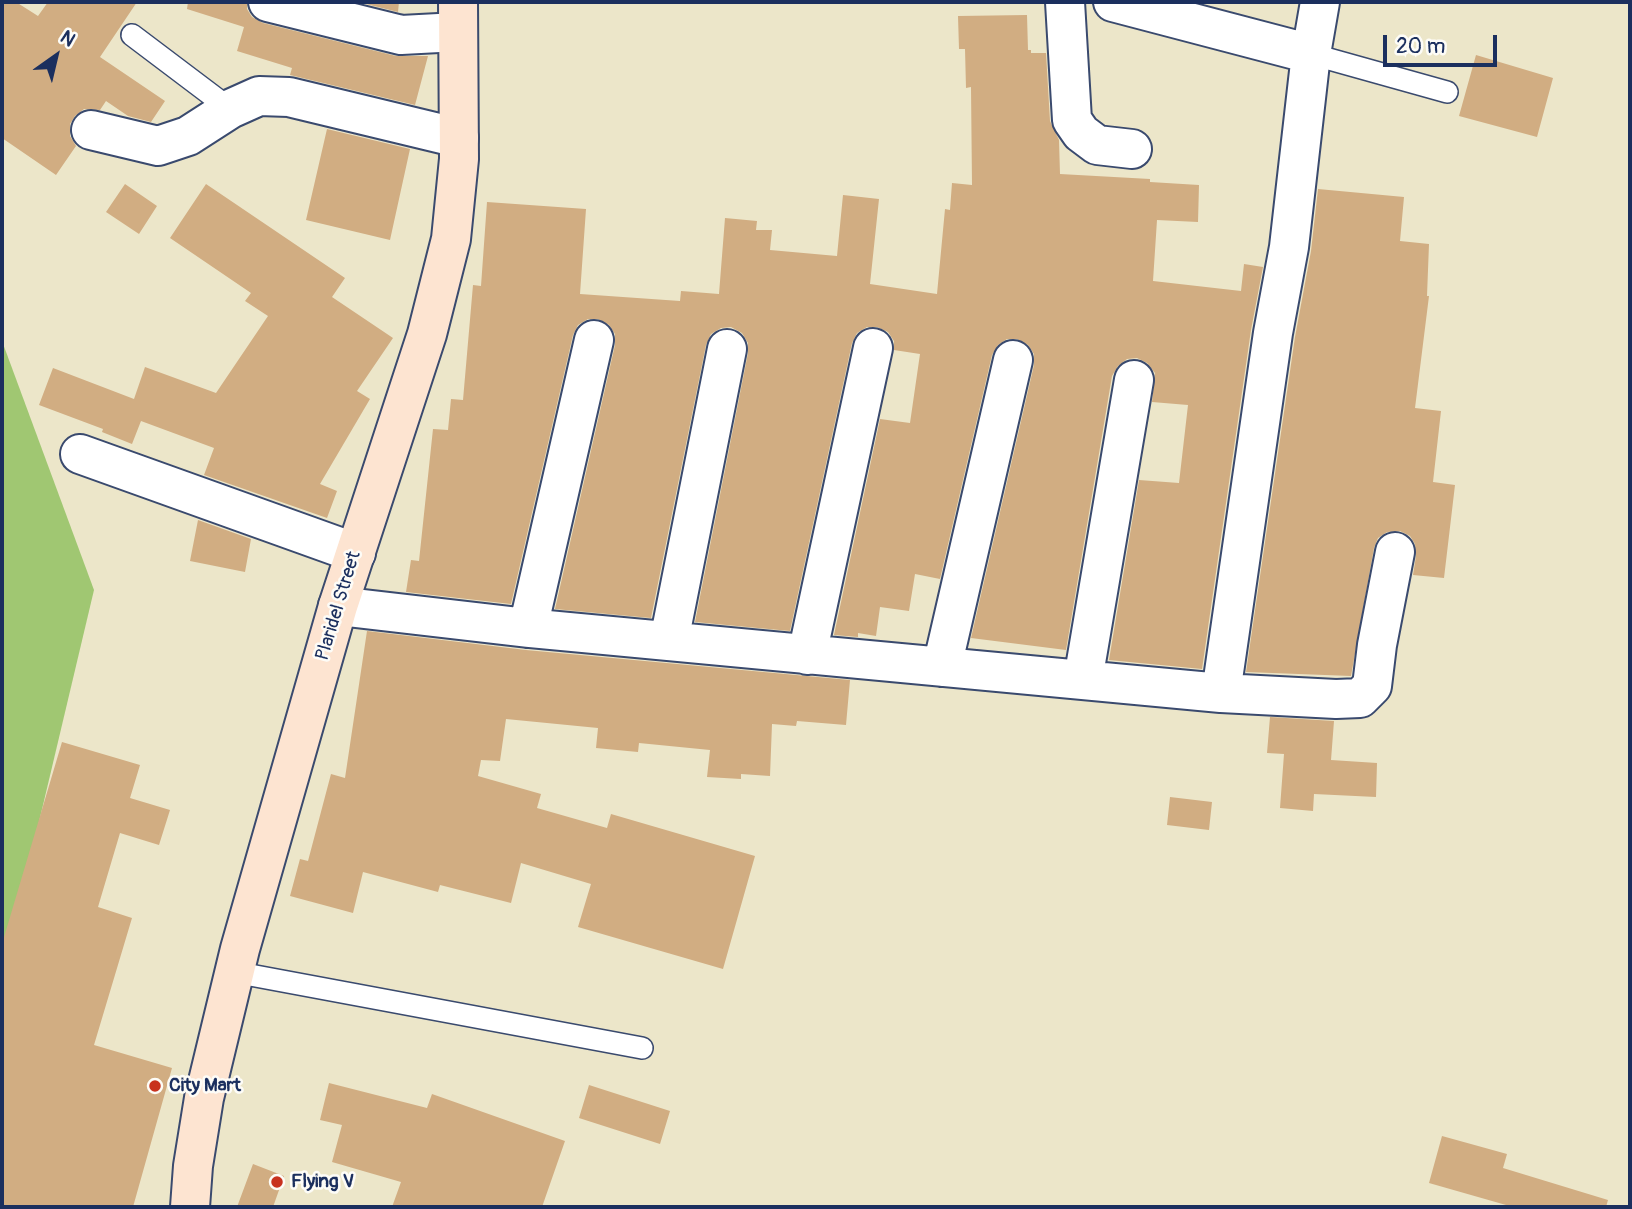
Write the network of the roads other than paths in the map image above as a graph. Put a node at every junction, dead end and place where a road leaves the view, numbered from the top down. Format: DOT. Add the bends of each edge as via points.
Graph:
graph roads {
  1 [pos="268,2"];
  2 [pos="1065,2"];
  3 [pos="1113,2"];
  4 [pos="1320,2"];
  5 [pos="458,17"];
  6 [pos="132,35"];
  7 [pos="1311,54"];
  8 [pos="1447,92"];
  9 [pos="230,109"];
  10 [pos="91,130"];
  11 [pos="459,138"];
  12 [pos="1132,149"];
  13 [pos="594,340"];
  14 [pos="873,348"];
  15 [pos="727,349"];
  16 [pos="1013,360"];
  17 [pos="1134,380"];
  18 [pos="80,454"];
  19 [pos="356,552"];
  20 [pos="1395,552"];
  21 [pos="338,606"];
  22 [pos="528,628"];
  23 [pos="669,641"];
  24 [pos="807,655"];
  25 [pos="942,667"];
  26 [pos="1083,680"];
  27 [pos="1221,693"];
  28 [pos="234,972"];
  29 [pos="642,1048"];
  30 [pos="190,1207"];
  1 -- 5 [label="street" via="401,35"];
  2 -- 12 [label="street" via="1072,120 1081,134 1097,145"];
  3 -- 7 [label="street"];
  4 -- 7 [label="street"];
  5 -- 11 [label="street, Plaridel Street"];
  6 -- 9 [label="lane"];
  7 -- 8 [label="lane"];
  7 -- 27 [label="street" via="1289,247"];
  9 -- 10 [label="street" via="187,136 158,146"];
  9 -- 11 [label="street" via="259,96 289,97"];
  11 -- 19 [label="street, Plaridel Street" via="447,253 427,334"];
  13 -- 22 [label="street"];
  14 -- 24 [label="street"];
  15 -- 23 [label="street"];
  16 -- 25 [label="street"];
  17 -- 26 [label="street"];
  18 -- 19 [label="street"];
  19 -- 21 [label="street, Plaridel Street"];
  20 -- 27 [label="street" via="1372,686 1360,698"];
  21 -- 22 [label="street"];
  21 -- 28 [label="street, Plaridel Street"];
  22 -- 23 [label="street"];
  23 -- 24 [label="street"];
  24 -- 25 [label="street"];
  25 -- 26 [label="street"];
  26 -- 27 [label="street"];
  28 -- 29 [label="lane"];
  28 -- 30 [label="street, Plaridel Street" via="204,1098"];
}
